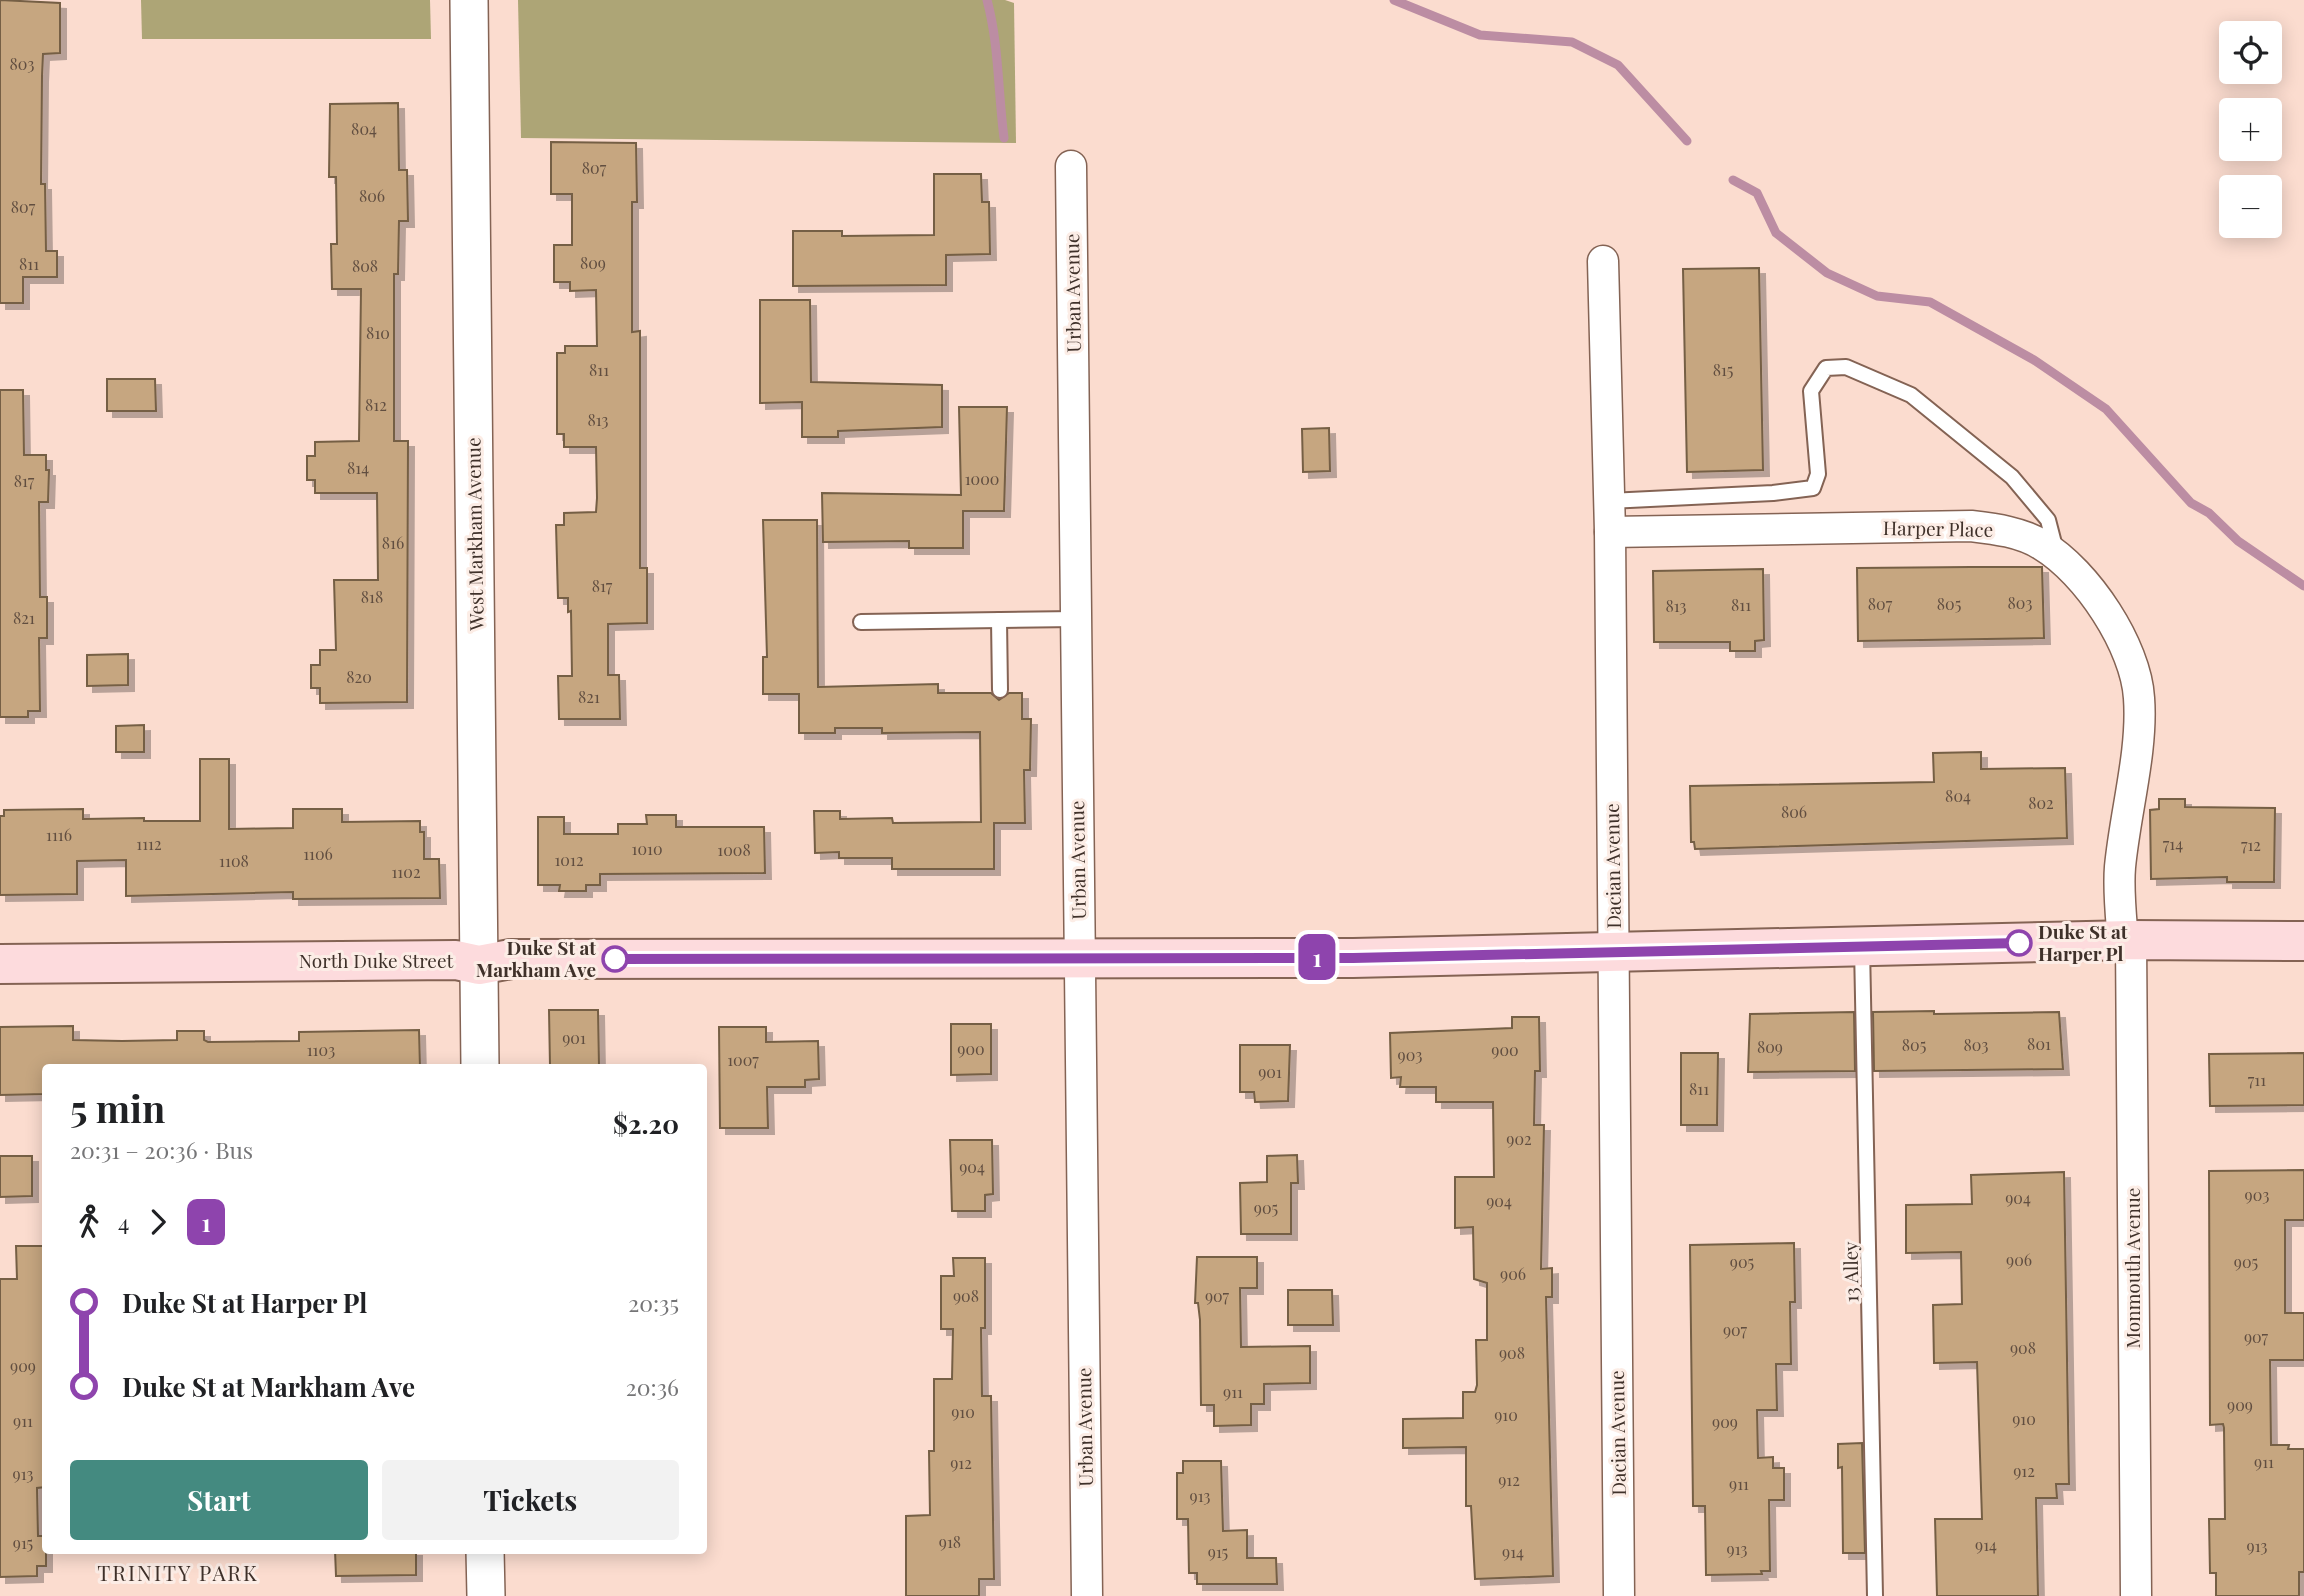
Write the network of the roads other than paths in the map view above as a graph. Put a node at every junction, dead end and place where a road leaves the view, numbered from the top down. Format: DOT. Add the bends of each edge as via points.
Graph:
graph roads {
  1 [pos="469,0"];
  2 [pos="1071,166"];
  3 [pos="1603,261"];
  4 [pos="1609,501"];
  5 [pos="1610,532"];
  6 [pos="2057,557"];
  7 [pos="1076,619"];
  8 [pos="999,620"];
  9 [pos="861,622"];
  10 [pos="1000,690"];
  11 [pos="2127,941"];
  12 [pos="2304,941"];
  13 [pos="1862,947"];
  14 [pos="1614,953"];
  15 [pos="1079,956"];
  16 [pos="0,964"];
  17 [pos="479,965"];
  18 [pos="480,1064"];
  19 [pos="485,1554"];
  20 [pos="486,1596"];
  21 [pos="1087,1596"];
  22 [pos="1619,1596"];
  23 [pos="1875,1596"];
  24 [pos="2136,1596"];
  1 -- 17 [label="street, West Markham Avenue"];
  2 -- 7 [label="street, Urban Avenue"];
  3 -- 4 [label="street, Dacian Avenue"];
  4 -- 5 [label="street, Dacian Avenue"];
  4 -- 6 [label="lane" via="1813,488 1818,474 1811,391 1826,368 1846,367 1911,395 2012,477 2048,520"];
  5 -- 6 [label="street, Harper Place" via="1971,526 2006,530 2042,545"];
  5 -- 14 [label="street, Dacian Avenue"];
  6 -- 11 [label="street, Harper Place" via="2101,605 2137,679 2140,716 2119,878"];
  7 -- 8 [label="lane"];
  7 -- 15 [label="street, Urban Avenue"];
  8 -- 9 [label="lane"];
  8 -- 10 [label="lane"];
  11 -- 12 [label="main road, North Duke Street"];
  11 -- 13 [label="main road, North Duke Street"];
  11 -- 24 [label="street, Monmouth Avenue"];
  13 -- 14 [label="main road, North Duke Street"];
  13 -- 23 [label="lane, 13 Alley"];
  14 -- 15 [label="main road, North Duke Street" via="1353,958"];
  14 -- 22 [label="street, Dacian Avenue"];
  15 -- 17 [label="main road, North Duke Street" via="511,959"];
  15 -- 21 [label="street, Urban Avenue"];
  16 -- 17 [label="main road, North Duke Street" via="456,960"];
  17 -- 18 [label="street, West Markham Avenue"];
  19 -- 20 [label="street"];
}
